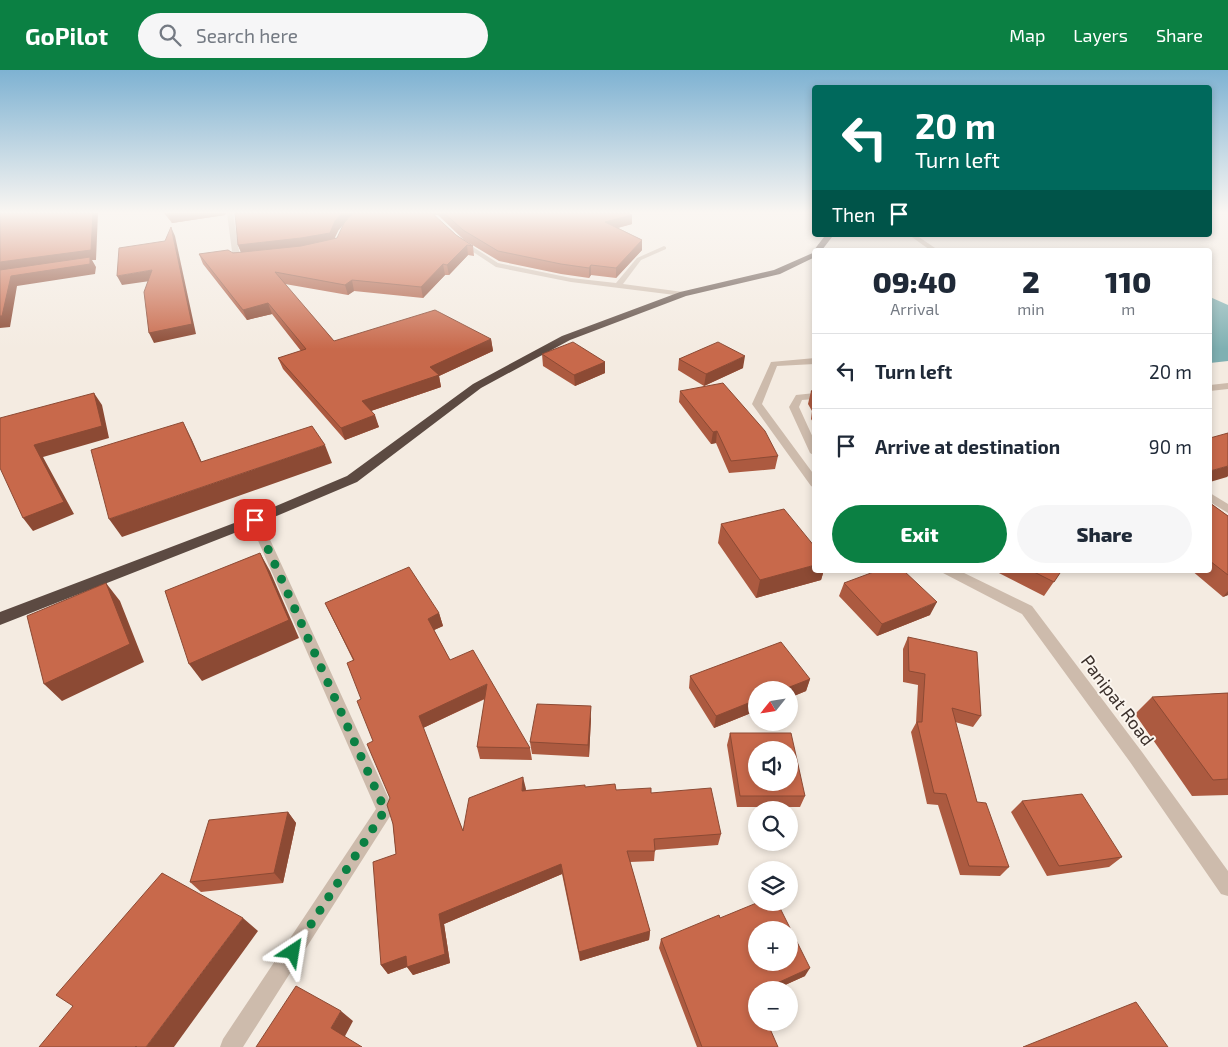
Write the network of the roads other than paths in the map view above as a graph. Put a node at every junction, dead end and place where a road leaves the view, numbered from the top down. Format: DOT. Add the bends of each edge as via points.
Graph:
graph roads {
  1 [pos="488,259"];
  2 [pos="640,259"];
  3 [pos="805,259"];
  4 [pos="618,286"];
  5 [pos="683,294"];
  6 [pos="812,361"];
  7 [pos="1228,386"];
  8 [pos="1212,388"];
  9 [pos="812,396"];
  10 [pos="812,446"];
  11 [pos="812,453"];
  12 [pos="794,454"];
  13 [pos="812,480"];
  14 [pos="1212,498"];
  15 [pos="1228,509"];
  16 [pos="255,520"];
  17 [pos="952,573"];
  18 [pos="0,619"];
  19 [pos="1228,887"];
  20 [pos="231,1047"];
  1 -- 4 [label="street" via="496,264 571,280"];
  2 -- 4 [label="street"];
  3 -- 5 [label="highway" via="777,272"];
  4 -- 5 [label="street"];
  5 -- 16 [label="highway" via="566,338 477,386 352,479"];
  6 -- 12 [label="street" via="774,364 757,404"];
  7 -- 8 [label="street"];
  9 -- 10 [label="street" via="799,397 794,406"];
  11 -- 12 [label="street"];
  12 -- 13 [label="street"];
  14 -- 15 [label="street"];
  16 -- 18 [label="highway"];
  16 -- 20 [label="street" via="385,810"];
  17 -- 19 [label="street, Panipat Road" via="1027,610"];
}
